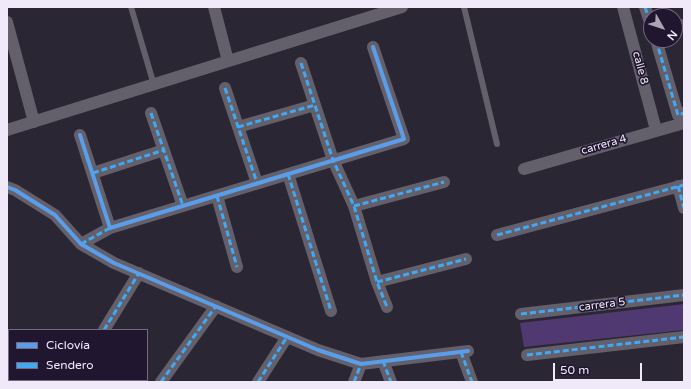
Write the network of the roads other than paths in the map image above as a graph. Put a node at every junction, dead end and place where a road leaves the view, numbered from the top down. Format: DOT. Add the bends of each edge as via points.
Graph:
graph roads {
  1 [pos="131,7"];
  2 [pos="214,7"];
  3 [pos="402,7"];
  4 [pos="464,7"];
  5 [pos="623,7"];
  6 [pos="7,22"];
  7 [pos="373,47"];
  8 [pos="658,48"];
  9 [pos="12,58"];
  10 [pos="228,61"];
  11 [pos="301,62"];
  12 [pos="154,84"];
  13 [pos="225,88"];
  14 [pos="315,105"];
  15 [pos="151,113"];
  16 [pos="684,113"];
  17 [pos="34,122"];
  18 [pos="684,123"];
  19 [pos="238,127"];
  20 [pos="7,130"];
  21 [pos="656,130"];
  22 [pos="80,135"];
  23 [pos="496,144"];
  24 [pos="164,150"];
  25 [pos="333,160"];
  26 [pos="524,169"];
  27 [pos="93,173"];
  28 [pos="288,174"];
  29 [pos="444,182"];
  30 [pos="258,183"];
  31 [pos="681,186"];
  32 [pos="7,188"];
  33 [pos="216,196"];
  34 [pos="184,206"];
  35 [pos="354,206"];
  36 [pos="684,208"];
  37 [pos="110,228"];
  38 [pos="497,235"];
  39 [pos="81,244"];
  40 [pos="466,259"];
  41 [pos="237,267"];
  42 [pos="139,274"];
  43 [pos="377,282"];
  44 [pos="684,295"];
  45 [pos="216,306"];
  46 [pos="387,307"];
  47 [pos="331,311"];
  48 [pos="521,314"];
  49 [pos="105,329"];
  50 [pos="287,337"];
  51 [pos="684,337"];
  52 [pos="527,355"];
  53 [pos="383,361"];
  54 [pos="361,364"];
  55 [pos="161,382"];
  56 [pos="258,382"];
  57 [pos="354,382"];
  58 [pos="391,382"];
  59 [pos="472,382"];
  1 -- 12 [label="lane"];
  2 -- 10 [label="street"];
  3 -- 10 [label="street"];
  4 -- 23 [label="lane"];
  5 -- 21 [label="street, calle 8"];
  6 -- 9 [label="street"];
  7 -- 25 [label="street" via="404,139"];
  8 -- 16 [label="street" via="678,115"];
  9 -- 17 [label="street"];
  10 -- 12 [label="street"];
  11 -- 14 [label="street"];
  12 -- 17 [label="street"];
  13 -- 19 [label="street"];
  14 -- 19 [label="street"];
  14 -- 25 [label="street"];
  15 -- 24 [label="street"];
  17 -- 20 [label="street"];
  18 -- 21 [label="street, carrera 4"];
  19 -- 30 [label="street"];
  21 -- 26 [label="street, carrera 4"];
  22 -- 27 [label="street"];
  24 -- 27 [label="street"];
  24 -- 34 [label="street"];
  25 -- 28 [label="street"];
  25 -- 35 [label="street"];
  27 -- 37 [label="street"];
  28 -- 30 [label="street"];
  28 -- 47 [label="street"];
  29 -- 35 [label="street"];
  30 -- 33 [label="street"];
  31 -- 36 [label="street"];
  31 -- 38 [label="street"];
  32 -- 39 [label="street" via="15,190 56,215"];
  33 -- 34 [label="street"];
  33 -- 41 [label="street"];
  34 -- 37 [label="street"];
  35 -- 43 [label="street"];
  37 -- 39 [label="street"];
  39 -- 42 [label="street"];
  40 -- 43 [label="street"];
  42 -- 45 [label="street"];
  42 -- 49 [label="street"];
  43 -- 46 [label="street"];
  44 -- 48 [label="street, carrera 5"];
  45 -- 50 [label="street"];
  45 -- 55 [label="street"];
  50 -- 54 [label="street"];
  50 -- 56 [label="street"];
  51 -- 52 [label="street"];
  53 -- 54 [label="street"];
  53 -- 58 [label="street"];
  53 -- 59 [label="street" via="465,352"];
  54 -- 57 [label="street"];
}
